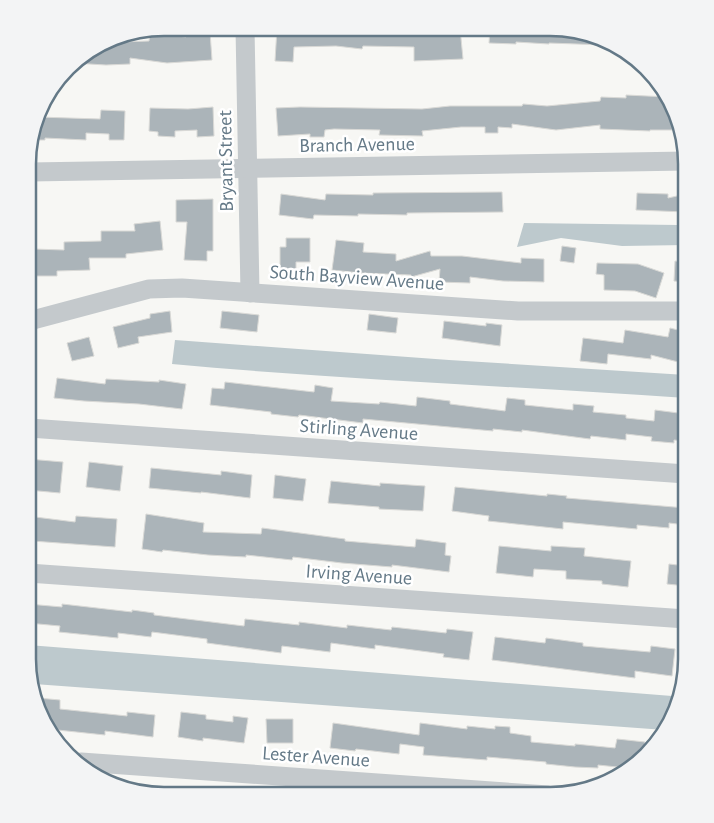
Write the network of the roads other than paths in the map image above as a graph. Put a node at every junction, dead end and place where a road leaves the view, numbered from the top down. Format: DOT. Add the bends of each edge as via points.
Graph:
graph roads {
  1 [pos="245,37"];
  2 [pos="678,161"];
  3 [pos="248,168"];
  4 [pos="36,172"];
  5 [pos="250,293"];
  6 [pos="678,311"];
  7 [pos="36,319"];
  8 [pos="36,428"];
  9 [pos="677,473"];
  10 [pos="36,574"];
  11 [pos="677,618"];
  12 [pos="90,763"];
  13 [pos="421,786"];
  1 -- 3 [label="street, Bryant Street"];
  2 -- 3 [label="street, Branch Avenue"];
  3 -- 4 [label="street, Branch Avenue"];
  3 -- 5 [label="street, Bryant Street"];
  5 -- 6 [label="street, South Bayview Avenue" via="518,311"];
  5 -- 7 [label="street, South Bayview Avenue" via="148,288"];
  8 -- 9 [label="street, Stirling Avenue"];
  10 -- 11 [label="street, Irving Avenue"];
  12 -- 13 [label="street, Lester Avenue"];
}
